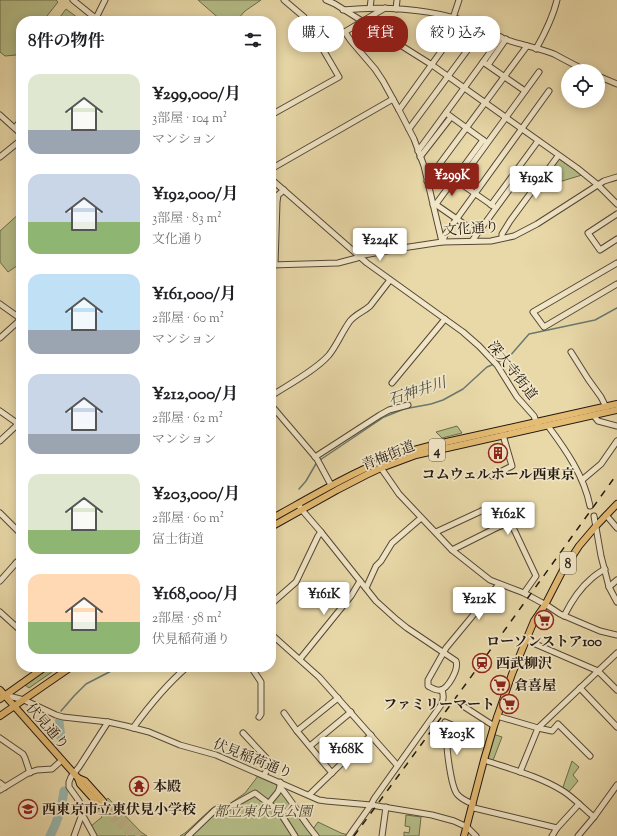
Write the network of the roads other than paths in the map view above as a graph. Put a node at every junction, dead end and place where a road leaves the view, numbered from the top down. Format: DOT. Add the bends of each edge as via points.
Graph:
graph roads {
  1 [pos="73,0"];
  2 [pos="105,0"];
  3 [pos="284,0"];
  4 [pos="326,0"];
  5 [pos="371,0"];
  6 [pos="398,0"];
  7 [pos="459,0"];
  8 [pos="557,0"];
  9 [pos="370,8"];
  10 [pos="386,8"];
  11 [pos="396,9"];
  12 [pos="343,10"];
  13 [pos="91,16"];
  14 [pos="98,16"];
  15 [pos="303,16"];
  16 [pos="353,16"];
  17 [pos="373,16"];
  18 [pos="445,16"];
  19 [pos="455,16"];
  20 [pos="352,28"];
  21 [pos="345,32"];
  22 [pos="500,36"];
  23 [pos="504,38"];
  24 [pos="527,46"];
  25 [pos="536,49"];
  26 [pos="408,50"];
  27 [pos="324,52"];
  28 [pos="441,52"];
  29 [pos="467,52"];
  30 [pos="486,64"];
  31 [pos="572,64"];
  32 [pos="432,65"];
  33 [pos="539,72"];
  34 [pos="504,76"];
  35 [pos="449,77"];
  36 [pos="605,79"];
  37 [pos="615,83"];
  38 [pos="464,88"];
  39 [pos="525,91"];
  40 [pos="549,91"];
  41 [pos="393,99"];
  42 [pos="485,103"];
  43 [pos="399,110"];
  44 [pos="276,112"];
  45 [pos="0,115"];
  46 [pos="448,115"];
  47 [pos="505,117"];
  48 [pos="15,128"];
  49 [pos="466,128"];
  50 [pos="521,129"];
  51 [pos="409,130"];
  52 [pos="538,141"];
  53 [pos="485,142"];
  54 [pos="16,144"];
  55 [pos="418,151"];
  56 [pos="558,156"];
  57 [pos="0,157"];
  58 [pos="420,157"];
  59 [pos="276,166"];
  60 [pos="521,169"];
  61 [pos="617,177"];
  62 [pos="457,180"];
  63 [pos="427,181"];
  64 [pos="539,182"];
  65 [pos="276,183"];
  66 [pos="598,186"];
  67 [pos="284,190"];
  68 [pos="475,193"];
  69 [pos="617,204"];
  70 [pos="435,205"];
  71 [pos="493,206"];
  72 [pos="617,214"];
  73 [pos="276,218"];
  74 [pos="456,219"];
  75 [pos="477,233"];
  76 [pos="502,238"];
  77 [pos="617,239"];
  78 [pos="472,241"];
  79 [pos="442,242"];
  80 [pos="360,256"];
  81 [pos="617,263"];
  82 [pos="276,265"];
  83 [pos="390,280"];
  84 [pos="617,284"];
  85 [pos="0,304"];
  86 [pos="16,315"];
  87 [pos="445,319"];
  88 [pos="16,324"];
  89 [pos="0,338"];
  90 [pos="571,352"];
  91 [pos="392,383"];
  92 [pos="276,393"];
  93 [pos="617,404"];
  94 [pos="408,405"];
  95 [pos="606,407"];
  96 [pos="617,410"];
  97 [pos="0,411"];
  98 [pos="276,411"];
  99 [pos="594,416"];
  100 [pos="16,423"];
  101 [pos="538,425"];
  102 [pos="548,426"];
  103 [pos="617,426"];
  104 [pos="503,435"];
  105 [pos="0,441"];
  106 [pos="617,441"];
  107 [pos="316,458"];
  108 [pos="381,468"];
  109 [pos="492,476"];
  110 [pos="582,480"];
  111 [pos="331,485"];
  112 [pos="298,504"];
  113 [pos="617,504"];
  114 [pos="590,506"];
  115 [pos="302,510"];
  116 [pos="1,515"];
  117 [pos="276,516"];
  118 [pos="594,516"];
  119 [pos="606,516"];
  120 [pos="421,518"];
  121 [pos="276,524"];
  122 [pos="501,526"];
  123 [pos="596,526"];
  124 [pos="617,528"];
  125 [pos="16,529"];
  126 [pos="321,532"];
  127 [pos="436,532"];
  128 [pos="452,550"];
  129 [pos="16,563"];
  130 [pos="605,569"];
  131 [pos="617,580"];
  132 [pos="0,581"];
  133 [pos="360,582"];
  134 [pos="499,584"];
  135 [pos="609,587"];
  136 [pos="366,588"];
  137 [pos="524,593"];
  138 [pos="276,600"];
  139 [pos="617,600"];
  140 [pos="545,605"];
  141 [pos="0,612"];
  142 [pos="564,616"];
  143 [pos="16,626"];
  144 [pos="617,635"];
  145 [pos="276,638"];
  146 [pos="526,640"];
  147 [pos="443,653"];
  148 [pos="617,653"];
  149 [pos="300,660"];
  150 [pos="598,671"];
  151 [pos="38,672"];
  152 [pos="64,672"];
  153 [pos="181,672"];
  154 [pos="254,672"];
  155 [pos="617,681"];
  156 [pos="612,685"];
  157 [pos="580,688"];
  158 [pos="0,690"];
  159 [pos="442,690"];
  160 [pos="617,690"];
  161 [pos="2,697"];
  162 [pos="338,698"];
  163 [pos="24,700"];
  164 [pos="460,704"];
  165 [pos="15,706"];
  166 [pos="351,712"];
  167 [pos="284,713"];
  168 [pos="0,716"];
  169 [pos="498,716"];
  170 [pos="259,717"];
  171 [pos="108,722"];
  172 [pos="445,722"];
  173 [pos="494,726"];
  174 [pos="617,727"];
  175 [pos="133,728"];
  176 [pos="538,728"];
  177 [pos="297,731"];
  178 [pos="243,733"];
  179 [pos="371,735"];
  180 [pos="0,738"];
  181 [pos="310,746"];
  182 [pos="590,756"];
  183 [pos="59,759"];
  184 [pos="484,760"];
  185 [pos="397,765"];
  186 [pos="520,772"];
  187 [pos="30,773"];
  188 [pos="332,773"];
  189 [pos="73,774"];
  190 [pos="264,775"];
  191 [pos="0,783"];
  192 [pos="280,784"];
  193 [pos="617,785"];
  194 [pos="2,789"];
  195 [pos="309,795"];
  196 [pos="101,803"];
  197 [pos="269,803"];
  198 [pos="579,804"];
  199 [pos="371,805"];
  200 [pos="473,806"];
  201 [pos="386,807"];
  202 [pos="82,814"];
  203 [pos="594,818"];
  204 [pos="467,827"];
  205 [pos="557,828"];
  206 [pos="580,835"];
  207 [pos="74,836"];
  208 [pos="94,836"];
  209 [pos="188,836"];
  210 [pos="295,836"];
  211 [pos="316,836"];
  212 [pos="349,836"];
  213 [pos="382,836"];
  214 [pos="464,836"];
  215 [pos="476,836"];
  216 [pos="552,836"];
  1 -- 13 [label="street"];
  2 -- 14 [label="street"];
  3 -- 15 [label="street"];
  4 -- 12 [label="street"];
  5 -- 9 [label="street"];
  6 -- 11 [label="street"];
  7 -- 19 [label="street"];
  8 -- 25 [label="street" via="549,25"];
  9 -- 10 [label="street"];
  9 -- 12 [label="street"];
  10 -- 11 [label="street"];
  10 -- 17 [label="street"];
  11 -- 18 [label="street"];
  12 -- 16 [label="street"];
  20 -- 21 [label="street"];
  21 -- 41 [label="street" via="375,69"];
  22 -- 23 [label="street"];
  23 -- 24 [label="street"];
  23 -- 30 [label="street"];
  24 -- 25 [label="street"];
  24 -- 34 [label="street"];
  25 -- 31 [label="street"];
  26 -- 32 [label="street"];
  27 -- 44 [label="street" via="339,77"];
  28 -- 32 [label="street"];
  29 -- 35 [label="street"];
  30 -- 34 [label="street"];
  30 -- 38 [label="street"];
  32 -- 35 [label="street"];
  32 -- 43 [label="street"];
  33 -- 39 [label="street"];
  34 -- 39 [label="street"];
  34 -- 42 [label="street"];
  35 -- 38 [label="street"];
  35 -- 51 [label="street"];
  36 -- 37 [label="street"];
  38 -- 42 [label="street"];
  38 -- 46 [label="street"];
  39 -- 47 [label="street"];
  40 -- 50 [label="street"];
  41 -- 43 [label="street"];
  41 -- 59 [label="street"];
  42 -- 47 [label="street"];
  42 -- 49 [label="street"];
  43 -- 51 [label="street"];
  45 -- 48 [label="street"];
  46 -- 49 [label="street"];
  46 -- 55 [label="street"];
  46 -- 58 [label="street"];
  47 -- 50 [label="street"];
  47 -- 53 [label="street"];
  49 -- 53 [label="street"];
  49 -- 63 [label="street"];
  50 -- 52 [label="street"];
  50 -- 68 [label="street"];
  51 -- 55 [label="street"];
  52 -- 56 [label="street"];
  52 -- 60 [label="street"];
  53 -- 62 [label="street"];
  54 -- 57 [label="street"];
  55 -- 58 [label="street"];
  56 -- 64 [label="street"];
  56 -- 66 [label="street"];
  58 -- 63 [label="street"];
  60 -- 64 [label="street"];
  60 -- 71 [label="street"];
  61 -- 66 [label="street, 文化通り"];
  62 -- 68 [label="street"];
  62 -- 70 [label="street"];
  63 -- 70 [label="street"];
  64 -- 76 [label="street" via="502,234"];
  65 -- 67 [label="street"];
  66 -- 69 [label="street"];
  66 -- 76 [label="street, 文化通り" via="538,224 514,236"];
  67 -- 73 [label="street" via="278,196"];
  67 -- 80 [label="street"];
  68 -- 71 [label="street"];
  68 -- 74 [label="street"];
  70 -- 74 [label="street"];
  70 -- 79 [label="street"];
  71 -- 75 [label="street"];
  72 -- 77 [label="street" via="588,232 600,250"];
  74 -- 75 [label="street"];
  74 -- 79 [label="street"];
  75 -- 78 [label="street"];
  76 -- 78 [label="street, 文化通り"];
  78 -- 79 [label="street, 文化通り"];
  79 -- 80 [label="street, 文化通り"];
  80 -- 82 [label="street, 文化通り" via="338,263"];
  80 -- 83 [label="street"];
  81 -- 84 [label="street" via="533,312 544,327"];
  83 -- 87 [label="street, 深大寺街道"];
  83 -- 92 [label="street" via="370,306 351,321 328,355 315,367"];
  85 -- 86 [label="street"];
  87 -- 91 [label="street"];
  87 -- 101 [label="street, 深大寺街道" via="463,332 495,363"];
  88 -- 89 [label="street"];
  90 -- 95 [label="street"];
  93 -- 95 [label="main road, 青梅街道 / 4"];
  94 -- 107 [label="street" via="380,415"];
  95 -- 101 [label="main road, 青梅街道 / 4"];
  96 -- 99 [label="main road, 青梅街道 / 4"];
  97 -- 100 [label="street"];
  98 -- 107 [label="street"];
  99 -- 102 [label="main road, 青梅街道 / 4"];
  99 -- 103 [label="street" via="598,421"];
  100 -- 105 [label="street"];
  101 -- 102 [label="main road, 青梅街道 / 4"];
  101 -- 104 [label="main road, 青梅街道 / 4"];
  101 -- 111 [label="main road, 青梅街道 / 4" via="405,453"];
  102 -- 110 [label="street" via="568,454"];
  104 -- 108 [label="main road, 青梅街道 / 4" via="421,454"];
  104 -- 109 [label="street" via="512,466"];
  106 -- 110 [label="street" via="601,464"];
  107 -- 111 [label="street"];
  108 -- 115 [label="main road, 青梅街道 / 4"];
  108 -- 120 [label="street" via="399,494"];
  110 -- 114 [label="street"];
  111 -- 112 [label="main road, 青梅街道 / 4"];
  112 -- 115 [label="street"];
  112 -- 117 [label="main road, 青梅街道 / 4"];
  113 -- 119 [label="main road, 8"];
  115 -- 121 [label="main road, 青梅街道 / 4"];
  115 -- 126 [label="street"];
  116 -- 125 [label="street"];
  118 -- 123 [label="street"];
  119 -- 123 [label="main road, 8"];
  119 -- 124 [label="street"];
  120 -- 127 [label="street"];
  120 -- 136 [label="street" via="392,543 376,566"];
  122 -- 127 [label="street" via="492,506"];
  122 -- 128 [label="street"];
  122 -- 137 [label="street" via="510,521 536,576"];
  123 -- 130 [label="street"];
  123 -- 140 [label="main road, 8" via="562,572"];
  126 -- 133 [label="street"];
  126 -- 138 [label="street" via="296,582"];
  127 -- 128 [label="street"];
  128 -- 134 [label="street" via="490,580"];
  129 -- 132 [label="street"];
  130 -- 135 [label="street"];
  130 -- 142 [label="street" via="578,592"];
  131 -- 135 [label="street"];
  133 -- 136 [label="street"];
  133 -- 149 [label="street"];
  134 -- 137 [label="street"];
  134 -- 147 [label="street"];
  135 -- 139 [label="street"];
  136 -- 147 [label="street" via="397,620"];
  137 -- 140 [label="street"];
  140 -- 142 [label="street"];
  140 -- 146 [label="main road, 8" via="534,621"];
  141 -- 143 [label="street"];
  142 -- 144 [label="street"];
  145 -- 149 [label="street"];
  146 -- 150 [label="street"];
  146 -- 169 [label="main road, 8"];
  147 -- 159 [label="street" via="456,661 458,666 454,676"];
  147 -- 159 [label="street" via="427,683 437,691"];
  148 -- 150 [label="street"];
  149 -- 162 [label="street"];
  150 -- 156 [label="street"];
  150 -- 157 [label="street"];
  151 -- 161 [label="main road"];
  152 -- 163 [label="main road"];
  153 -- 175 [label="street" via="152,702"];
  154 -- 170 [label="street" via="261,682"];
  155 -- 156 [label="street"];
  156 -- 160 [label="street"];
  157 -- 174 [label="street"];
  157 -- 176 [label="street"];
  158 -- 161 [label="main road, 伏見通り"];
  159 -- 185 [label="street" via="444,696 441,705"];
  161 -- 163 [label="street"];
  161 -- 165 [label="main road, 伏見通り"];
  162 -- 166 [label="street"];
  162 -- 177 [label="street"];
  163 -- 165 [label="main road"];
  163 -- 171 [label="street, 伏見稲荷通り" via="56,716"];
  164 -- 173 [label="street"];
  165 -- 168 [label="main road"];
  165 -- 183 [label="main road, 伏見通り"];
  166 -- 179 [label="street"];
  166 -- 181 [label="street"];
  167 -- 177 [label="street"];
  169 -- 173 [label="main road, 8"];
  169 -- 176 [label="street"];
  171 -- 175 [label="street, 伏見稲荷通り"];
  171 -- 189 [label="street"];
  172 -- 200 [label="street" via="452,725 448,736 448,751 456,793"];
  173 -- 184 [label="main road, 8"];
  175 -- 190 [label="street, 伏見稲荷通り" via="216,755"];
  176 -- 182 [label="street" via="552,731 558,724"];
  176 -- 186 [label="street"];
  177 -- 181 [label="street"];
  178 -- 190 [label="street" via="270,762"];
  179 -- 185 [label="street"];
  179 -- 188 [label="street"];
  180 -- 187 [label="street" via="23,754"];
  181 -- 188 [label="street"];
  183 -- 187 [label="street" via="52,769"];
  183 -- 189 [label="main road, 伏見通り"];
  184 -- 186 [label="street"];
  184 -- 200 [label="main road, 8"];
  185 -- 199 [label="street"];
  186 -- 198 [label="street" via="551,785"];
  187 -- 194 [label="street"];
  188 -- 195 [label="street"];
  189 -- 196 [label="main road, 伏見通り"];
  189 -- 202 [label="street" via="68,784 79,801"];
  190 -- 192 [label="street, 伏見稲荷通り"];
  191 -- 194 [label="street"];
  192 -- 195 [label="street, 伏見稲荷通り"];
  192 -- 197 [label="street" via="278,792"];
  192 -- 211 [label="street"];
  193 -- 203 [label="street"];
  195 -- 199 [label="street, 伏見稲荷通り" via="319,800"];
  197 -- 209 [label="street" via="255,793 228,808 219,808"];
  197 -- 210 [label="street" via="282,809 281,814"];
  198 -- 203 [label="street"];
  198 -- 205 [label="street"];
  199 -- 201 [label="street, 伏見稲荷通り"];
  199 -- 212 [label="street"];
  200 -- 204 [label="main road, 8"];
  200 -- 205 [label="street"];
  201 -- 204 [label="street, 伏見稲荷通り" via="432,815"];
  201 -- 213 [label="street"];
  202 -- 207 [label="street"];
  202 -- 208 [label="street"];
  203 -- 206 [label="street"];
  204 -- 214 [label="main road, 8"];
  204 -- 215 [label="street, 伏見稲荷通り"];
  205 -- 216 [label="street"];
}
